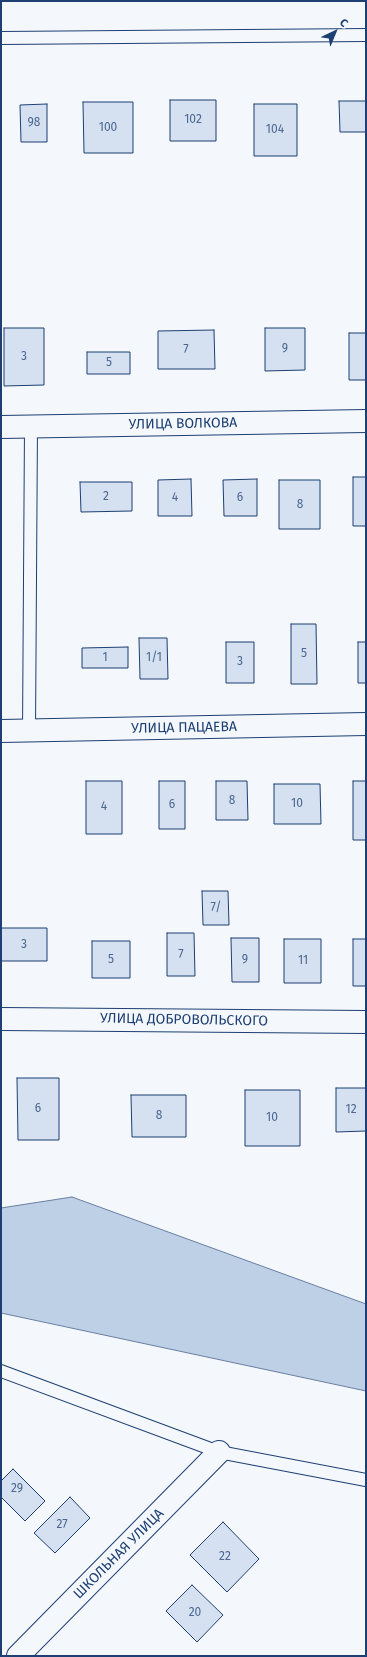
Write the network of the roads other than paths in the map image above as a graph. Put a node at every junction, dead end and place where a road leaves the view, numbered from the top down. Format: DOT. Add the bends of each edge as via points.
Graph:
graph roads {
  1 [pos="366,35"];
  2 [pos="1,38"];
  3 [pos="366,421"];
  4 [pos="31,426"];
  5 [pos="1,427"];
  6 [pos="366,724"];
  7 [pos="1,731"];
  8 [pos="29,731"];
  9 [pos="1,1019"];
  10 [pos="366,1022"];
  11 [pos="1,1372"];
  12 [pos="219,1452"];
  13 [pos="366,1480"];
  14 [pos="18,1656"];
  1 -- 2 [label="lane"];
  3 -- 4 [label="street, УЛИЦА ВОЛКОВА"];
  4 -- 5 [label="street, УЛИЦА ВОЛКОВА"];
  4 -- 8 [label="lane"];
  6 -- 8 [label="street, УЛИЦА ПАЦАЕВА"];
  7 -- 8 [label="street, УЛИЦА ПАЦАЕВА"];
  9 -- 10 [label="street, УЛИЦА ДОБРОВОЛЬСКОГО"];
  11 -- 12 [label="lane"];
  12 -- 13 [label="lane"];
  12 -- 14 [label="street, ШКОЛЬНАЯ УЛИЦА"];
}
